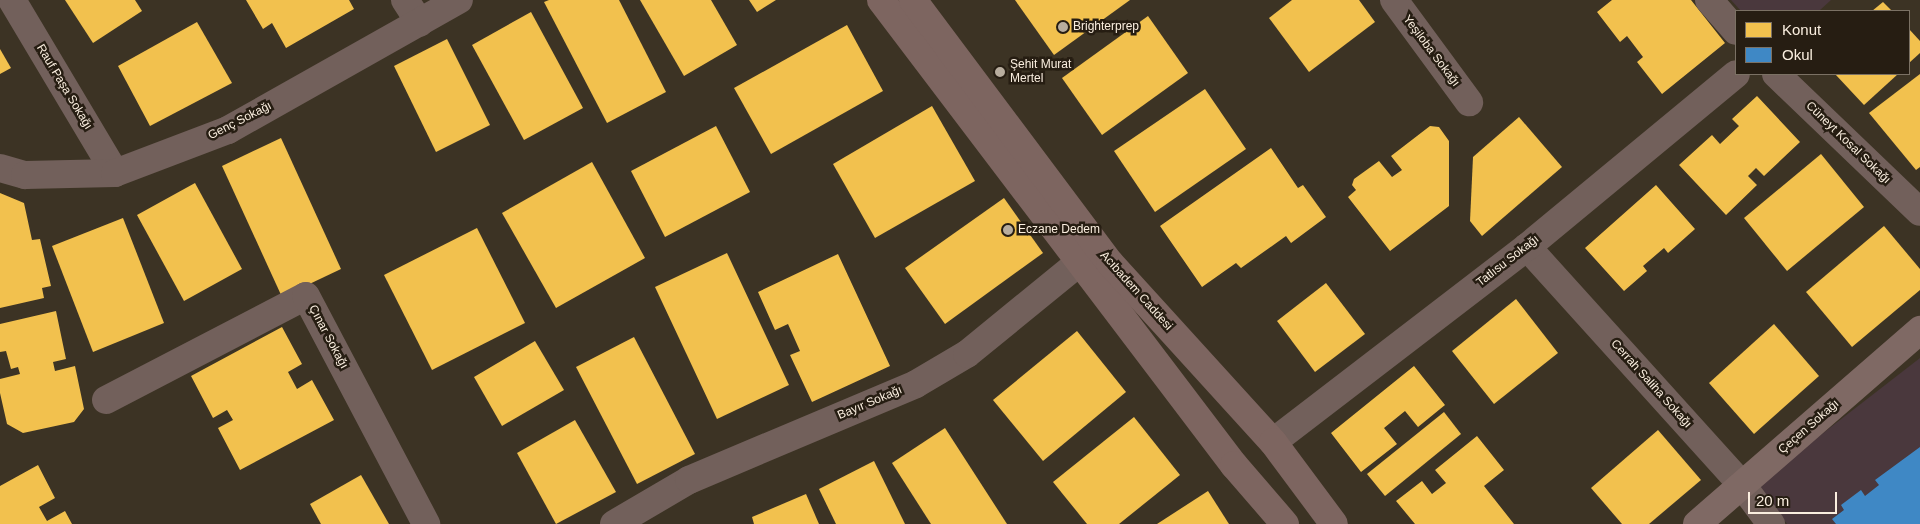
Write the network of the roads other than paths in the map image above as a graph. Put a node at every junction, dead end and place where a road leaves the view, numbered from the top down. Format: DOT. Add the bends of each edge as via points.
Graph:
graph roads {
  1 [pos="12,0"];
  2 [pos="405,0"];
  3 [pos="459,0"];
  4 [pos="881,0"];
  5 [pos="913,0"];
  6 [pos="1394,0"];
  7 [pos="1709,0"];
  8 [pos="420,23"];
  9 [pos="1735,30"];
  10 [pos="1735,75"];
  11 [pos="1777,75"];
  12 [pos="1469,102"];
  13 [pos="0,168"];
  14 [pos="115,173"];
  15 [pos="1920,212"];
  16 [pos="1527,247"];
  17 [pos="1080,262"];
  18 [pos="1110,264"];
  19 [pos="1920,330"];
  20 [pos="106,400"];
  21 [pos="1273,442"];
  22 [pos="1742,486"];
  23 [pos="426,524"];
  24 [pos="614,524"];
  25 [pos="1285,524"];
  26 [pos="1334,524"];
  27 [pos="1697,524"];
  28 [pos="1771,524"];
  1 -- 14 [label="street, Rauf Paşa Sokağı"];
  2 -- 8 [label="street"];
  3 -- 8 [label="street, Genç Sokağı"];
  4 -- 17 [label="main road, Acıbadem Caddesi"];
  5 -- 18 [label="main road, Acıbadem Caddesi"];
  6 -- 12 [label="street, Yeşiloba Sokağı"];
  7 -- 9 [label="street"];
  8 -- 14 [label="street, Genç Sokağı" via="228,130"];
  10 -- 16 [label="street, Tatlısu Sokağı"];
  11 -- 15 [label="street, Cüneyt Kosal Sokağı"];
  13 -- 14 [label="street, Genç Sokağı" via="25,175"];
  16 -- 21 [label="street, Tatlısu Sokağı"];
  16 -- 22 [label="street, Cerrah Saliha Sokağı"];
  17 -- 18 [label="street"];
  17 -- 24 [label="street, Bayır Sokağı" via="967,354 916,384 689,480"];
  17 -- 25 [label="main road, Acıbadem Caddesi" via="1234,466"];
  18 -- 21 [label="main road, Acıbadem Caddesi"];
  19 -- 22 [label="main road, Çeçen Sokağı"];
  20 -- 23 [label="street, Çınar Sokağı" via="306,296"];
  21 -- 26 [label="main road, Acıbadem Caddesi"];
  22 -- 27 [label="main road, Çeçen Sokağı"];
  22 -- 28 [label="street, Cerrah Saliha Sokağı"];
}
